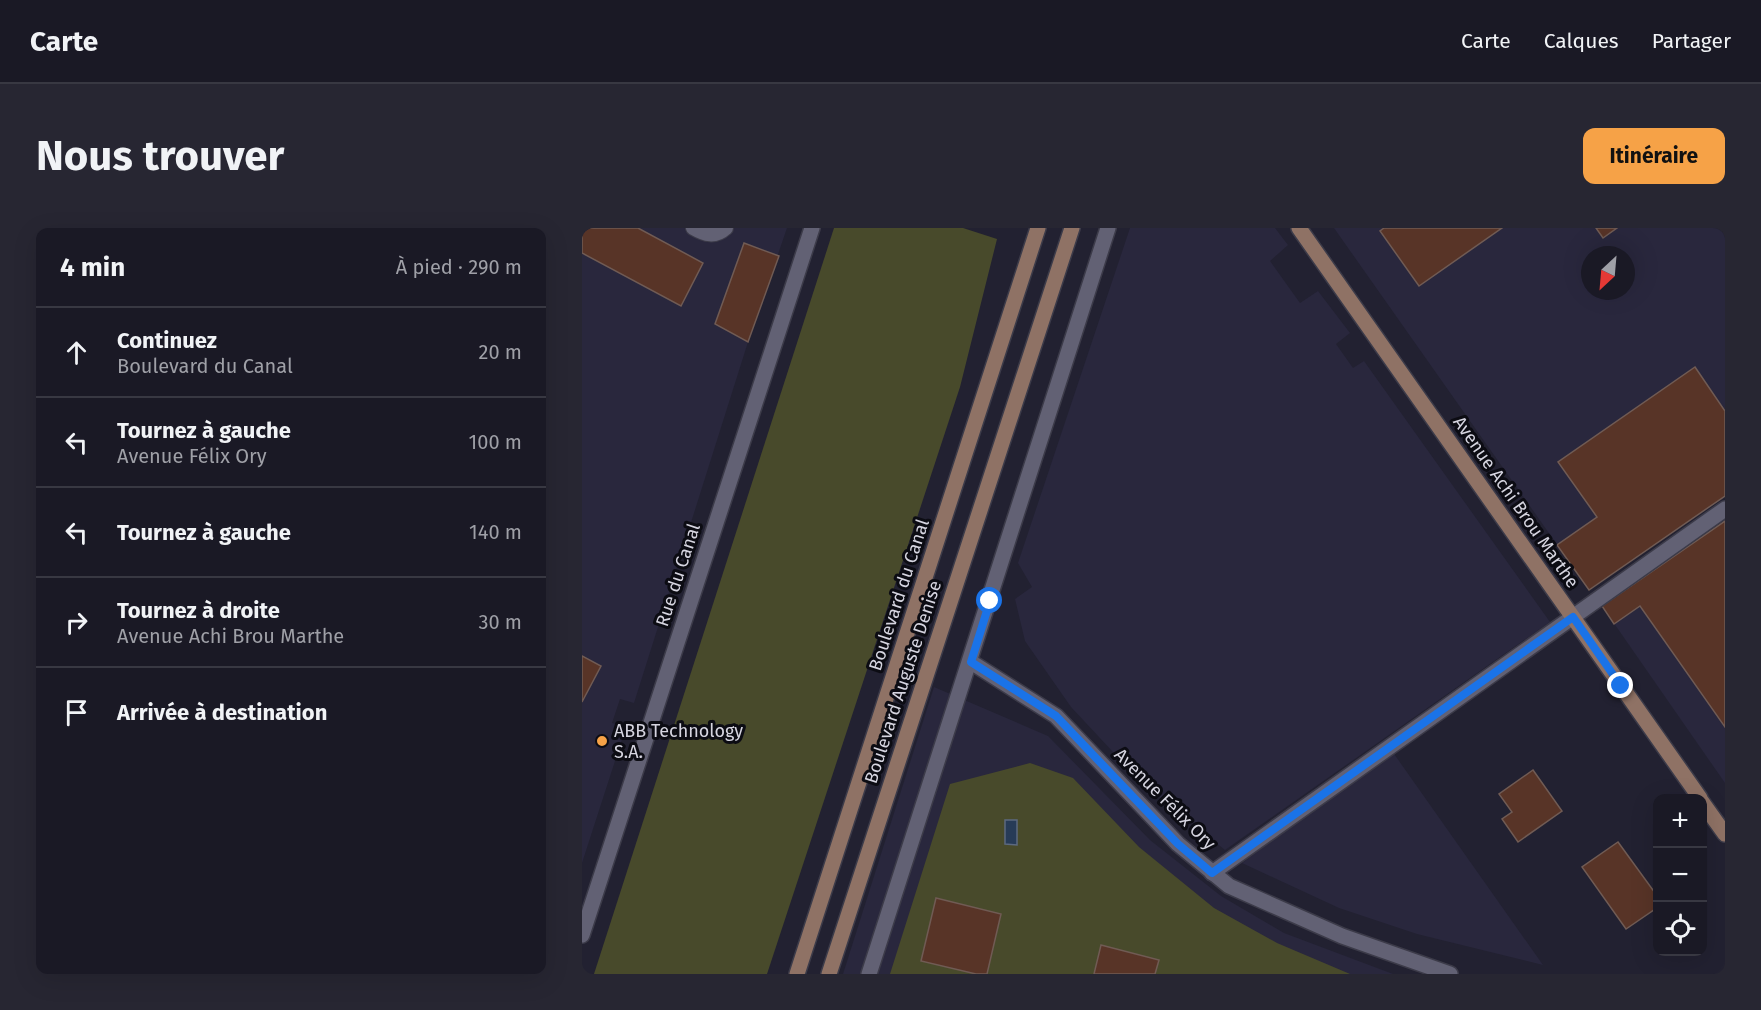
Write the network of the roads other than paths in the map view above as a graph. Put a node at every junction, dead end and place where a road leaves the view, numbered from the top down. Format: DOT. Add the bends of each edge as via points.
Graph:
graph roads {
  1 [pos="693,228"];
  2 [pos="726,228"];
  3 [pos="812,228"];
  4 [pos="1038,228"];
  5 [pos="1072,228"];
  6 [pos="1108,228"];
  7 [pos="1299,228"];
  8 [pos="1725,509"];
  9 [pos="1573,617"];
  10 [pos="971,662"];
  11 [pos="1697,794"];
  12 [pos="1707,808"];
  13 [pos="1725,834"];
  14 [pos="1212,873"];
  15 [pos="582,935"];
  16 [pos="797,974"];
  17 [pos="829,974"];
  18 [pos="869,974"];
  19 [pos="1450,974"];
  1 -- 2 [label="lane" via="711,235"];
  3 -- 15 [label="street, Rue du Canal"];
  4 -- 16 [label="main road, Boulevard du Canal"];
  5 -- 17 [label="main road, Boulevard Auguste Denise"];
  6 -- 10 [label="street"];
  7 -- 9 [label="main road, Avenue Achi Brou Marthe"];
  8 -- 9 [label="street"];
  9 -- 11 [label="main road, Avenue Achi Brou Marthe"];
  9 -- 14 [label="street"];
  10 -- 14 [label="street, Avenue Félix Ory" via="1056,716 1178,844"];
  10 -- 18 [label="street"];
  12 -- 13 [label="main road, Avenue Achi Brou Marthe"];
  14 -- 19 [label="street, Avenue Félix Ory" via="1229,886 1342,936"];
}
